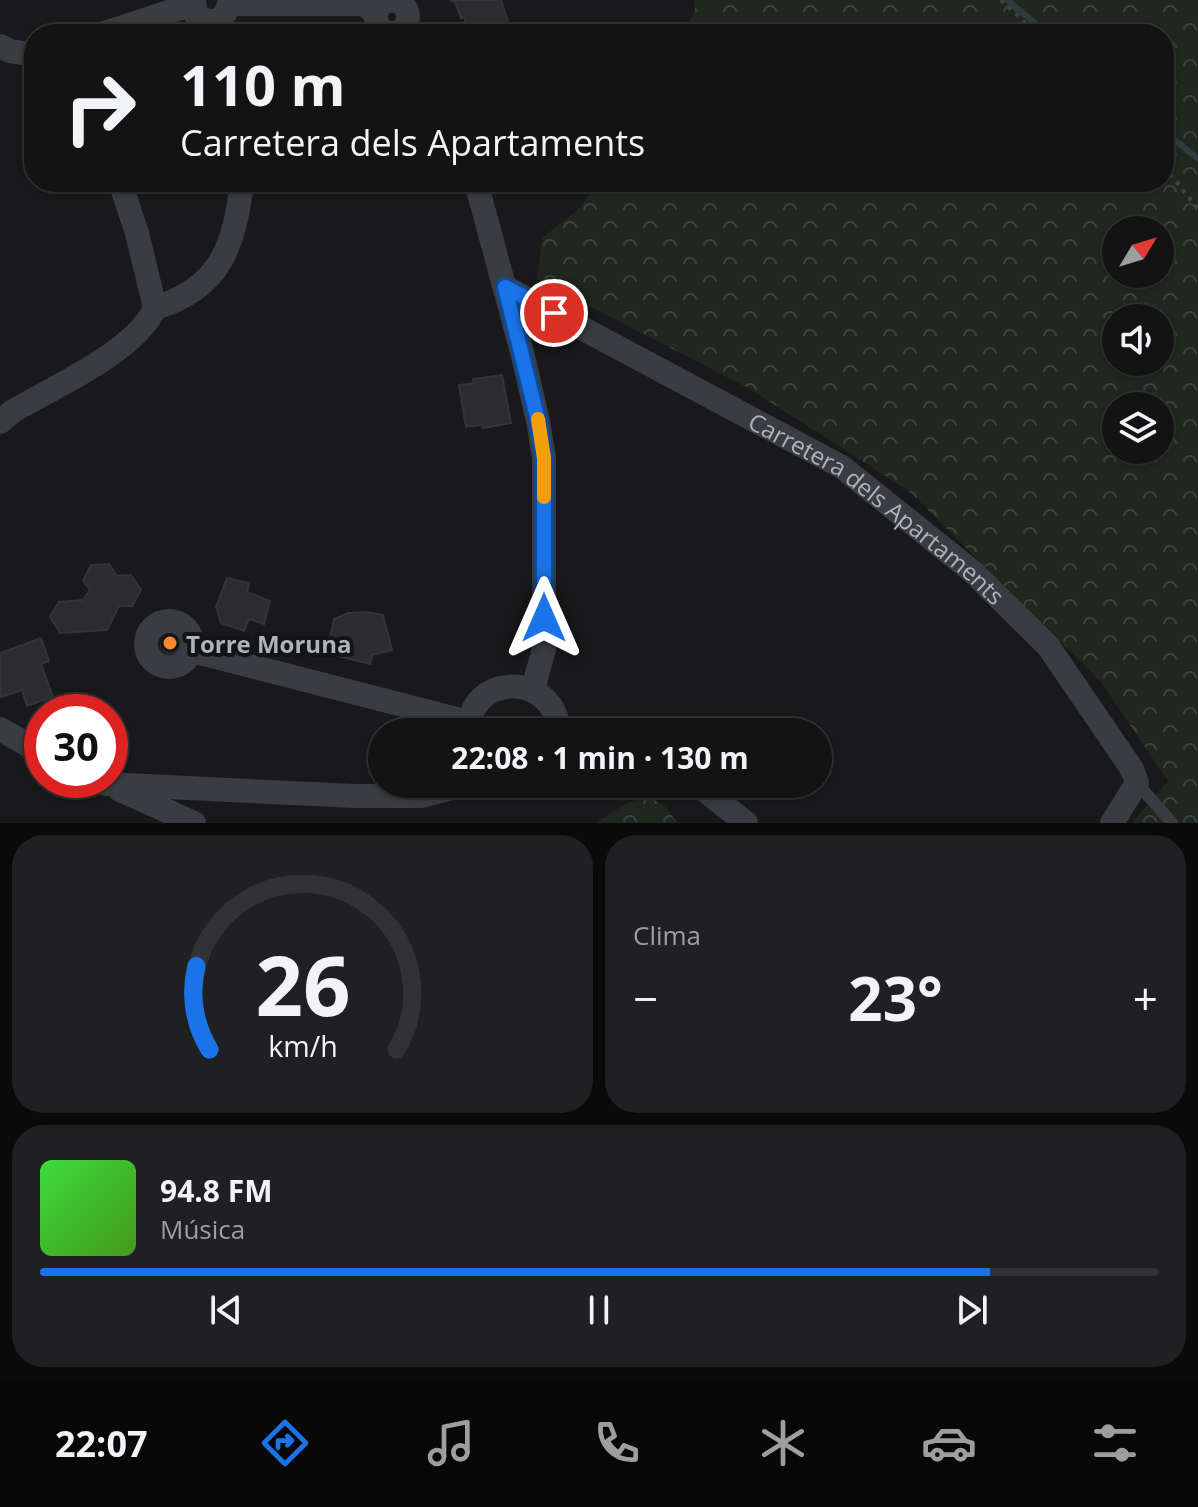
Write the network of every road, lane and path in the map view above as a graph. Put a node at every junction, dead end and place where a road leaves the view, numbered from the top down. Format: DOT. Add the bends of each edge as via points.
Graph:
graph roads {
  1 [pos="1001,0"];
  2 [pos="193,2"];
  3 [pos="390,5"];
  4 [pos="222,20"];
  5 [pos="130,24"];
  6 [pos="405,24"];
  7 [pos="1026,24"];
  8 [pos="0,46"];
  9 [pos="24,53"];
  10 [pos="1174,179"];
  11 [pos="123,192"];
  12 [pos="240,192"];
  13 [pos="479,192"];
  14 [pos="1198,209"];
  15 [pos="505,287"];
  16 [pos="155,308"];
  17 [pos="0,422"];
  18 [pos="192,651"];
  19 [pos="533,689"];
  20 [pos="437,718"];
  21 [pos="473,718"];
  22 [pos="559,718"];
  23 [pos="0,729"];
  24 [pos="24,743"];
  25 [pos="1137,783"];
  26 [pos="128,784"];
  27 [pos="128,794"];
  28 [pos="368,796"];
  29 [pos="715,798"];
  30 [pos="194,823"];
  31 [pos="746,823"];
  32 [pos="1112,823"];
  33 [pos="1172,823"];
  1 -- 7 [label="path"];
  2 -- 4 [label="street" via="196,15 206,22"];
  2 -- 5 [label="street"];
  3 -- 4 [label="street"];
  3 -- 6 [label="street" via="405,8"];
  8 -- 9 [label="street"];
  10 -- 14 [label="path"];
  11 -- 16 [label="street"];
  12 -- 16 [label="street" via="221,262 190,294"];
  13 -- 15 [label="street"];
  15 -- 19 [label="street" via="544,458 544,649"];
  15 -- 25 [label="street, Carretera dels Apartaments" via="842,467 973,572 1048,646"];
  16 -- 17 [label="street" via="148,323 126,343"];
  18 -- 20 [label="street"];
  19 -- 21 [label="street" via="513,685 493,690 477,703"];
  19 -- 22 [label="street"];
  23 -- 24 [label="street"];
  25 -- 32 [label="street"];
  25 -- 33 [label="lane"];
  26 -- 28 [label="street"];
  27 -- 30 [label="street"];
  29 -- 31 [label="street"];
}
